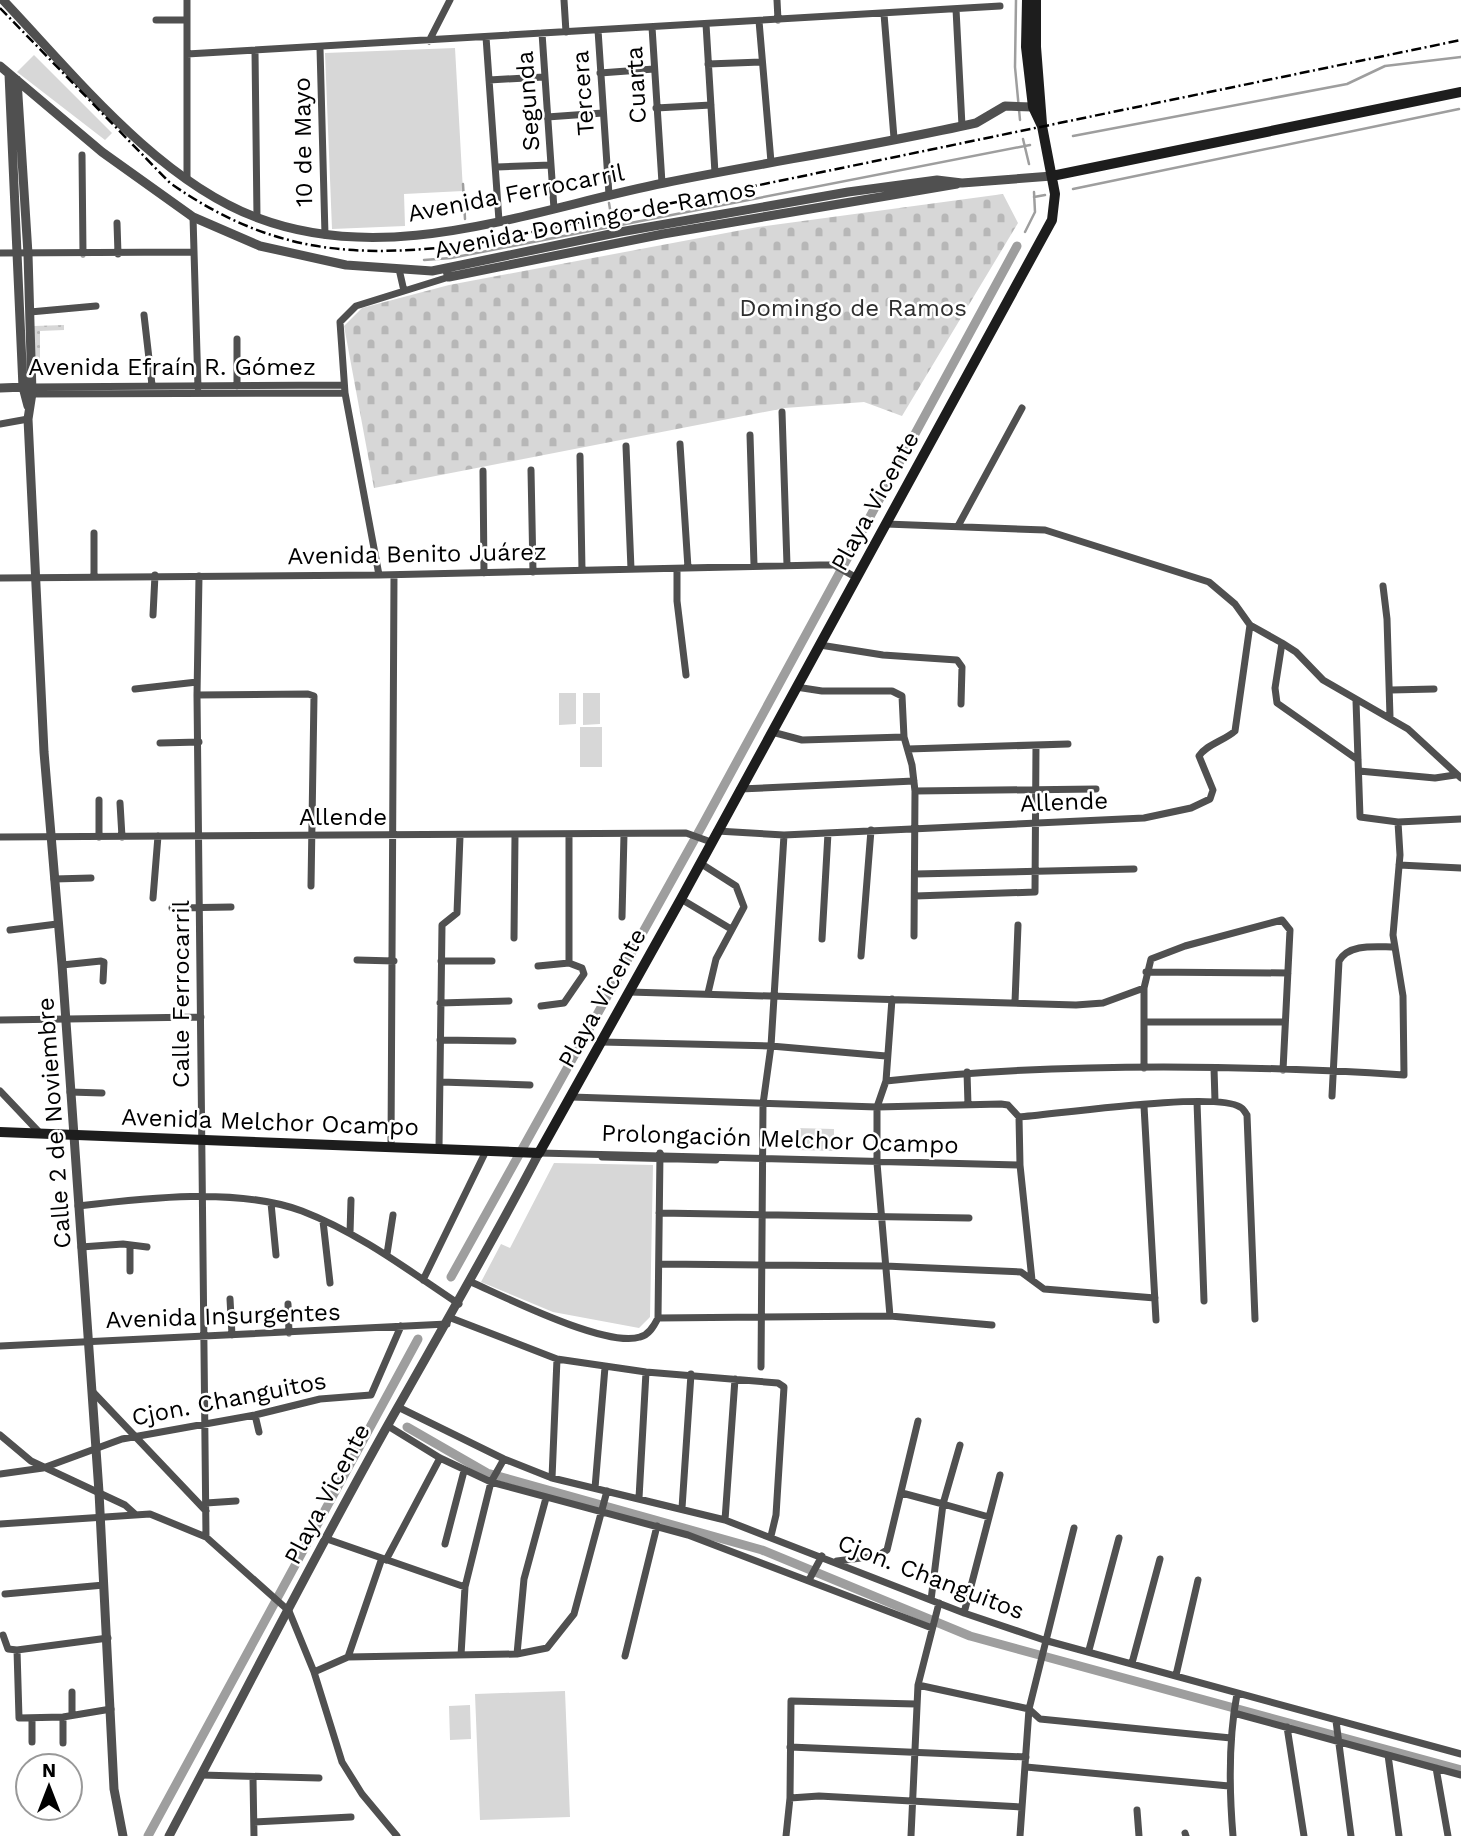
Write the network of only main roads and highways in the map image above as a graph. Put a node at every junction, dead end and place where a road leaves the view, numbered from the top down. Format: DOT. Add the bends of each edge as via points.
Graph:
graph roads {
  1 [pos="1027,0"];
  2 [pos="1036,0"];
  3 [pos="1461,92"];
  4 [pos="1042,127"];
  5 [pos="1052,176"];
  6 [pos="0,1132"];
  7 [pos="533,1152"];
  1 -- 4 [label="main road" via="1026,47 1033,107"];
  2 -- 4 [label="main road"];
  3 -- 5 [label="main road"];
  4 -- 5 [label="main road, Playa Vicente"];
  5 -- 7 [label="main road, Playa Vicente" via="1055,202 1048,229 710,837 681,900 571,1097"];
  6 -- 7 [label="main road, Avenida Melchor Ocampo"];
}
